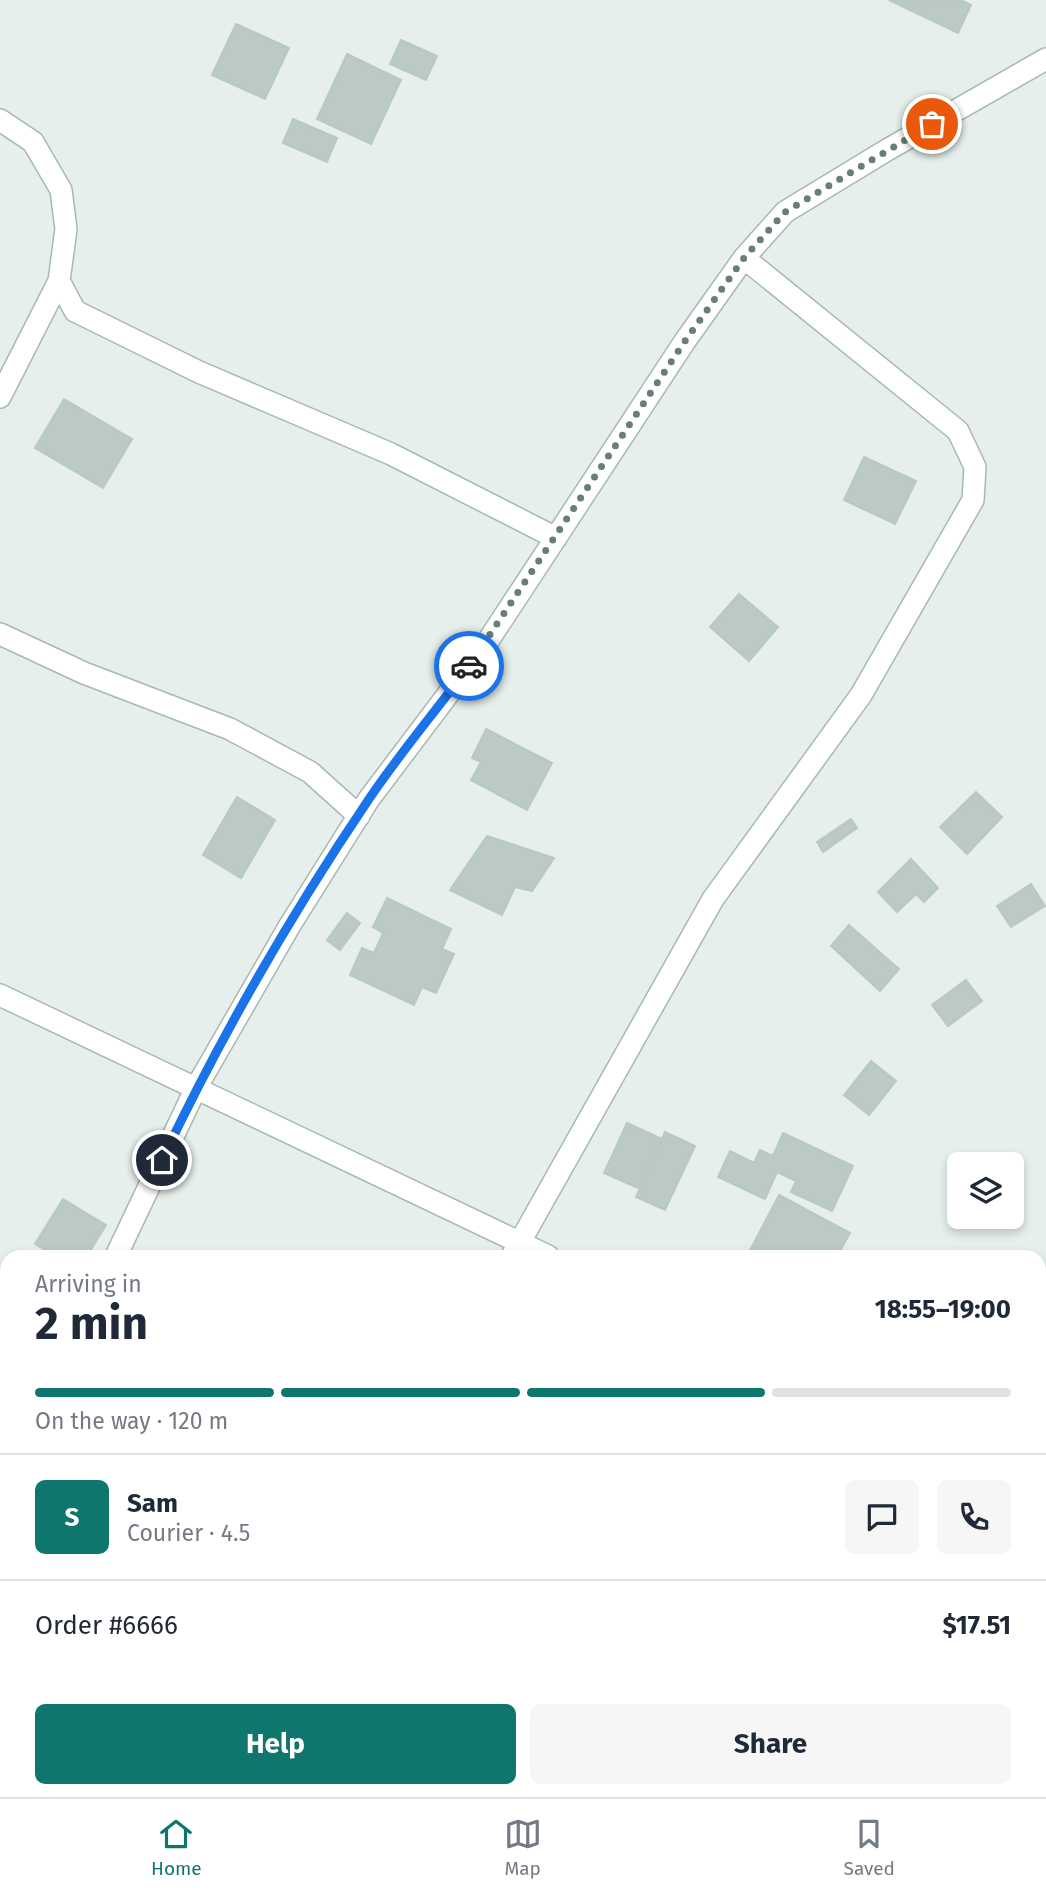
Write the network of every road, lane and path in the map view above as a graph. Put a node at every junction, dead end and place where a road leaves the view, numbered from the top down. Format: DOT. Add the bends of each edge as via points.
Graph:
graph roads {
  1 [pos="1046,59"];
  2 [pos="0,120"];
  3 [pos="744,258"];
  4 [pos="59,281"];
  5 [pos="0,397"];
  6 [pos="556,538"];
  7 [pos="0,634"];
  8 [pos="359,816"];
  9 [pos="0,995"];
  10 [pos="196,1088"];
  11 [pos="119,1250"];
  12 [pos="515,1250"];
  1 -- 3 [label="street" via="785,212"];
  2 -- 4 [label="street" via="33,142 61,190 66,229"];
  3 -- 6 [label="street"];
  3 -- 12 [label="street" via="958,430 975,467 973,500 862,695 713,899"];
  4 -- 5 [label="street"];
  4 -- 6 [label="street" via="75,311 199,372 391,454"];
  6 -- 8 [label="street" via="486,643"];
  7 -- 8 [label="street" via="84,673 230,729 310,772"];
  8 -- 10 [label="street"];
  9 -- 10 [label="street"];
  10 -- 11 [label="street"];
  10 -- 12 [label="street"];
}
